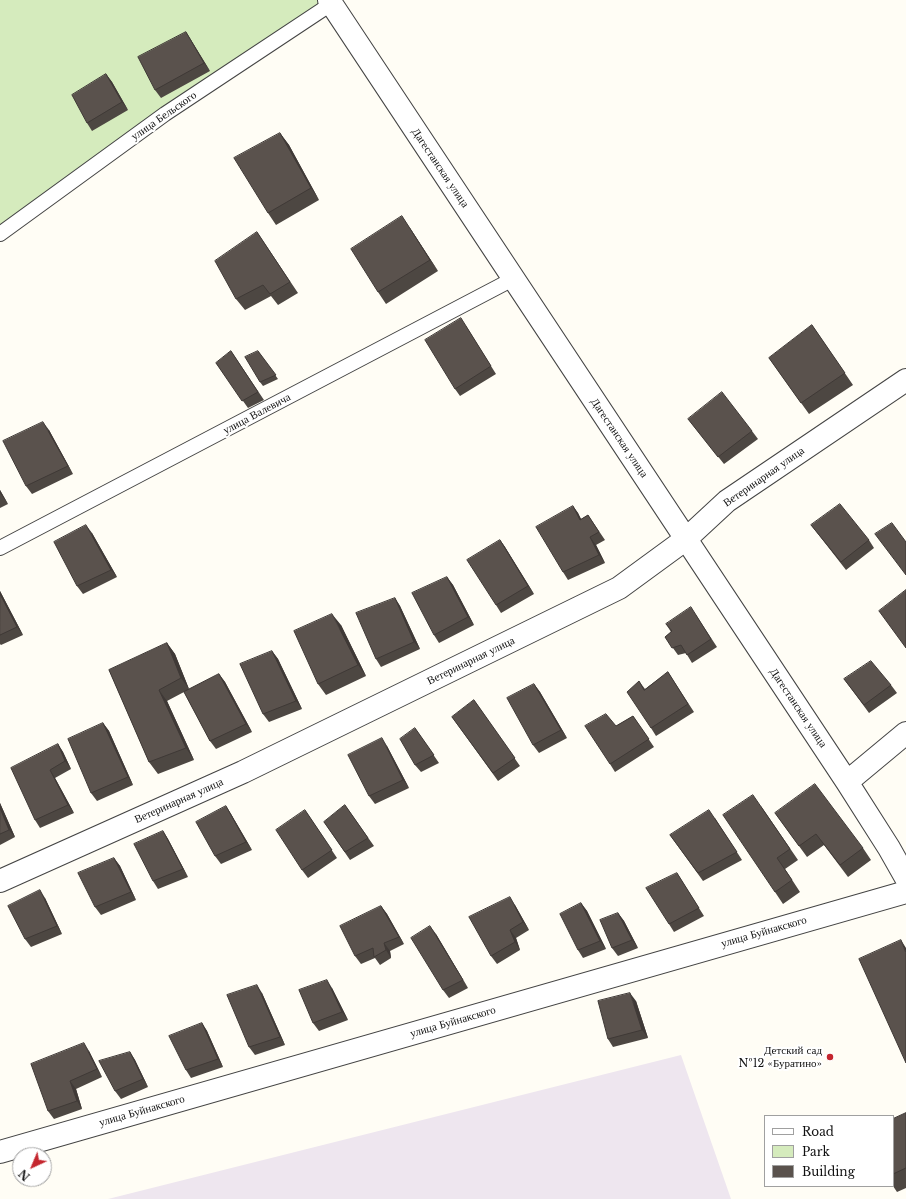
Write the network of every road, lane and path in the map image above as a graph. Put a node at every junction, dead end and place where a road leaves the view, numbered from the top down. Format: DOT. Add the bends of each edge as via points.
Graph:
graph roads {
  1 [pos="330,2"];
  2 [pos="0,234"];
  3 [pos="513,279"];
  4 [pos="906,380"];
  5 [pos="686,539"];
  6 [pos="0,548"];
  7 [pos="906,733"];
  8 [pos="847,782"];
  9 [pos="906,878"];
  10 [pos="0,881"];
  11 [pos="906,892"];
  12 [pos="0,1152"];
  1 -- 2 [label="lane, улица Бельского" via="165,114"];
  1 -- 3 [label="street, Дагестанская улица"];
  3 -- 5 [label="street, Дагестанская улица"];
  3 -- 6 [label="lane, улица Валевича"];
  4 -- 5 [label="street, Ветеринарная улица" via="727,501"];
  5 -- 8 [label="street, Дагестанская улица"];
  5 -- 10 [label="street, Ветеринарная улица" via="619,588 243,772"];
  7 -- 8 [label="street"];
  8 -- 9 [label="street, Дагестанская улица"];
  11 -- 12 [label="street, улица Буйнакского"];
}
